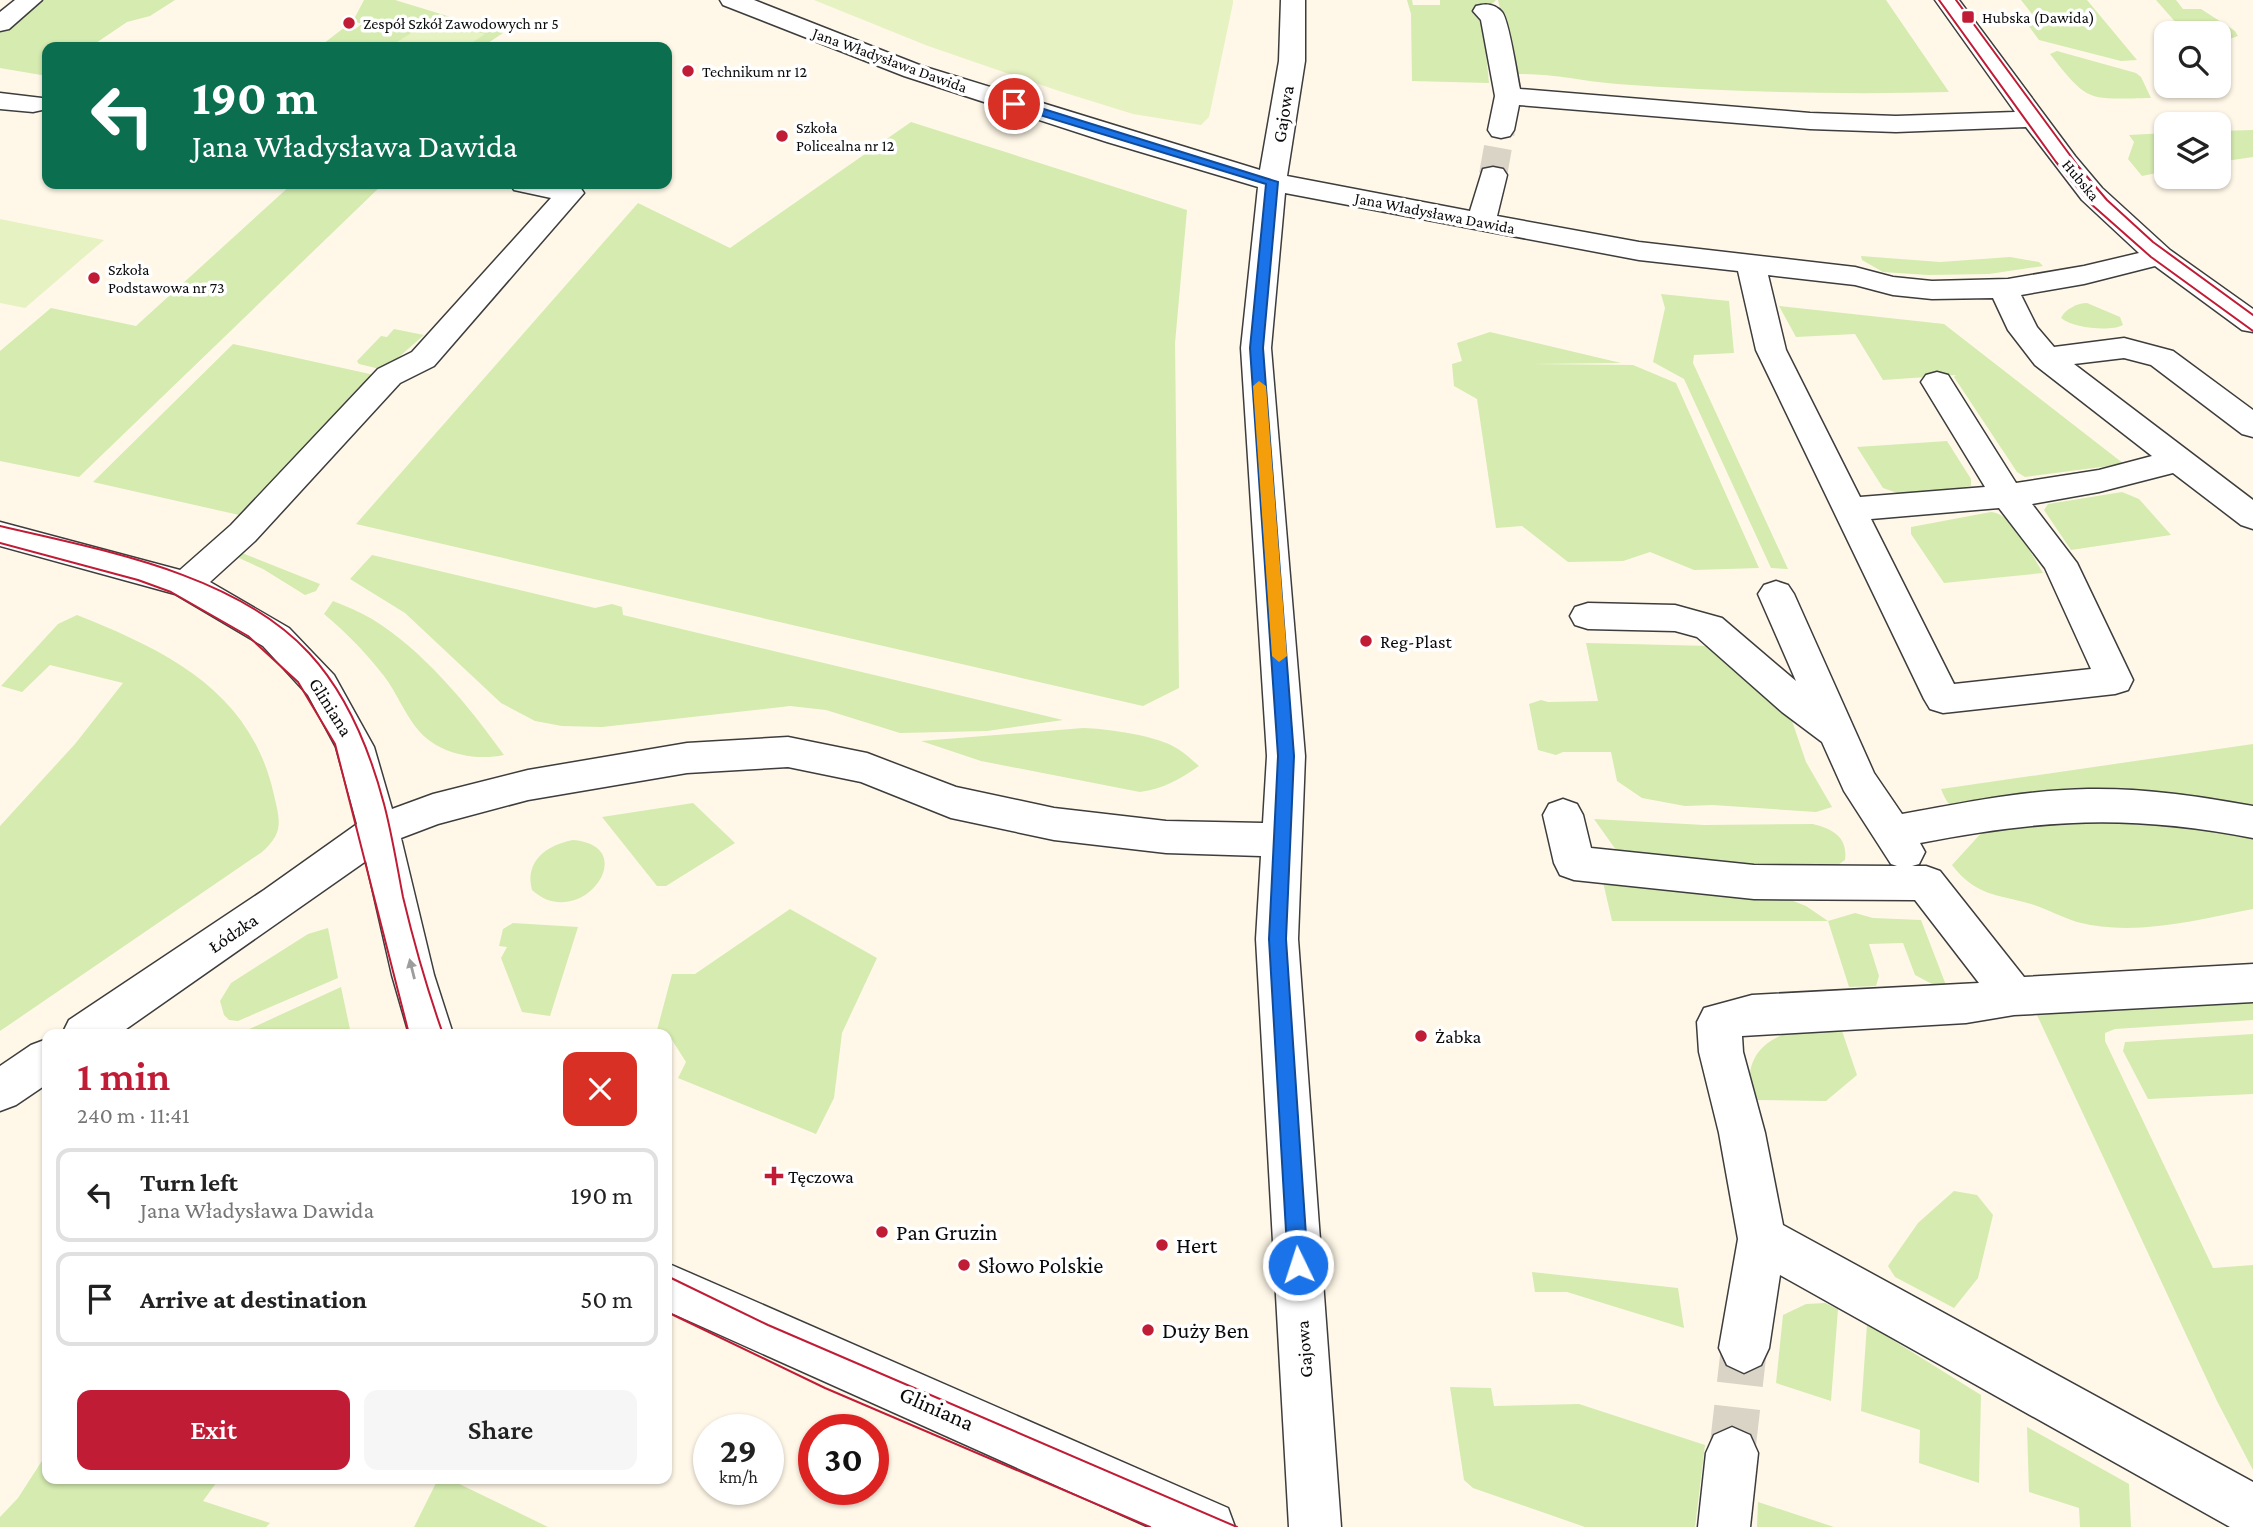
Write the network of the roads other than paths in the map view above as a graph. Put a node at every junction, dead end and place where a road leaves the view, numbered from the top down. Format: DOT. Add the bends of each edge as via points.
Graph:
graph roads {
  1 [pos="30,0"];
  2 [pos="732,0"];
  3 [pos="1293,0"];
  4 [pos="1947,0"];
  5 [pos="1485,11"];
  6 [pos="0,24"];
  7 [pos="1508,96"];
  8 [pos="0,101"];
  9 [pos="33,104"];
  10 [pos="2034,119"];
  11 [pos="1501,130"];
  12 [pos="1493,174"];
  13 [pos="1272,182"];
  14 [pos="550,189"];
  15 [pos="1481,221"];
  16 [pos="2160,256"];
  17 [pos="1751,266"];
  18 [pos="2004,290"];
  19 [pos="2253,323"];
  20 [pos="2046,358"];
  21 [pos="1937,382"];
  22 [pos="2253,426"];
  23 [pos="2179,460"];
  24 [pos="2007,495"];
  25 [pos="1850,509"];
  26 [pos="2253,517"];
  27 [pos="0,534"];
  28 [pos="186,584"];
  29 [pos="1776,594"];
  30 [pos="1588,616"];
  31 [pos="1838,733"];
  32 [pos="1563,815"];
  33 [pos="2253,822"];
  34 [pos="379,830"];
  35 [pos="1892,832"];
  36 [pos="1281,840"];
  37 [pos="1926,883"];
  38 [pos="2253,983"];
  39 [pos="2014,996"];
  40 [pos="91,1029"];
  41 [pos="429,1029"];
  42 [pos="42,1062"];
  43 [pos="0,1091"];
  44 [pos="1762,1240"];
  45 [pos="672,1292"];
  46 [pos="1744,1348"];
  47 [pos="1732,1453"];
  48 [pos="2253,1511"];
  49 [pos="1209,1527"];
  50 [pos="1315,1527"];
  51 [pos="1724,1527"];
  1 -- 6 [label="street"];
  2 -- 13 [label="street, Jana Władysława Dawida" via="913,71"];
  3 -- 13 [label="street, Gajowa" via="1292,61"];
  4 -- 10 [label="street, Hubska"];
  5 -- 7 [label="street" via="1493,17"];
  7 -- 10 [label="street" via="1857,123"];
  7 -- 11 [label="street"];
  8 -- 9 [label="street"];
  10 -- 16 [label="street, Hubska" via="2092,194"];
  12 -- 15 [label="street"];
  13 -- 15 [label="street, Jana Władysława Dawida"];
  13 -- 36 [label="street, Gajowa" via="1256,348 1286,756"];
  14 -- 28 [label="street" via="570,193 423,359 389,376 243,533"];
  15 -- 17 [label="street, Jana Władysława Dawida" via="1639,251"];
  16 -- 18 [label="street, Jana Władysława Dawida" via="2062,281"];
  16 -- 19 [label="street, Hubska"];
  17 -- 18 [label="street, Jana Władysława Dawida" via="1854,276 1883,286"];
  17 -- 25 [label="street" via="1771,350"];
  18 -- 20 [label="street" via="2024,330"];
  20 -- 22 [label="street" via="2124,348 2162,358"];
  20 -- 23 [label="street"];
  21 -- 24 [label="street"];
  23 -- 24 [label="street" via="2137,474"];
  23 -- 26 [label="street"];
  24 -- 25 [label="street"];
  24 -- 25 [label="street" via="2060,563 2115,680 1943,699"];
  27 -- 28 [label="street, Gliniana"];
  28 -- 34 [label="street, Gliniana" via="276,636 321,685 355,747"];
  29 -- 31 [label="street"];
  30 -- 31 [label="street" via="1675,618 1710,627 1775,686"];
  31 -- 35 [label="street" via="1858,780"];
  32 -- 37 [label="street" via="1574,863 1754,882"];
  33 -- 35 [label="street" via="2198,811 2099,804"];
  34 -- 36 [label="street, Łódzka" via="433,810 528,785 687,758 788,752 866,768 951,802 1054,824 1166,837"];
  34 -- 40 [label="street, Łódzka"];
  41 -- 34 [label="street, Gliniana, one-way"];
  35 -- 37 [label="street"];
  36 -- 50 [label="street, Gajowa" via="1277,939"];
  37 -- 39 [label="street"];
  38 -- 39 [label="street"];
  39 -- 44 [label="street" via="1966,1004 1752,1014 1719,1022 1721,1052"];
  42 -- 43 [label="street"];
  44 -- 46 [label="street"];
  44 -- 48 [label="street"];
  45 -- 49 [label="street, Gliniana"];
  47 -- 51 [label="street"];
}
